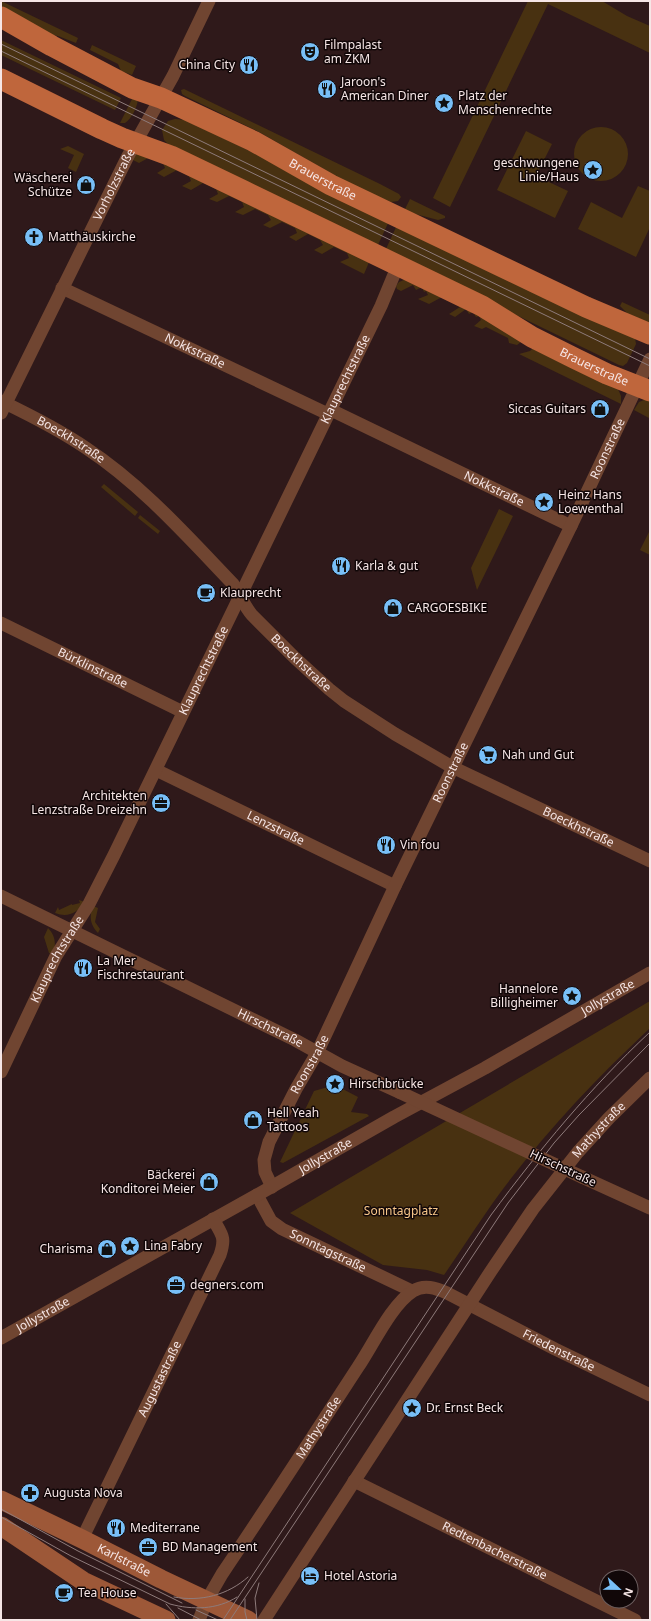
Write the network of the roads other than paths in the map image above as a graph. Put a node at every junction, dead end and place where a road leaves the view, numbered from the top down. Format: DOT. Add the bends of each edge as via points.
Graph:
graph roads {
  1 [pos="209,1"];
  2 [pos="1,17"];
  3 [pos="1,79"];
  4 [pos="161,98"];
  5 [pos="134,142"];
  6 [pos="398,265"];
  7 [pos="62,288"];
  8 [pos="650,334"];
  9 [pos="650,359"];
  10 [pos="644,389"];
  11 [pos="2,406"];
  12 [pos="329,412"];
  13 [pos="571,526"];
  14 [pos="240,595"];
  15 [pos="1,623"];
  16 [pos="183,712"];
  17 [pos="452,767"];
  18 [pos="156,770"];
  19 [pos="650,861"];
  20 [pos="395,886"];
  21 [pos="1,896"];
  22 [pos="72,932"];
  23 [pos="650,973"];
  24 [pos="317,1053"];
  25 [pos="1,1072"];
  26 [pos="650,1078"];
  27 [pos="272,1187"];
  28 [pos="257,1195"];
  29 [pos="650,1208"];
  30 [pos="213,1219"];
  31 [pos="412,1291"];
  32 [pos="470,1304"];
  33 [pos="1,1338"];
  34 [pos="650,1395"];
  35 [pos="354,1481"];
  36 [pos="1,1500"];
  37 [pos="1,1526"];
  38 [pos="82,1539"];
  39 [pos="207,1600"];
  40 [pos="166,1620"];
  41 [pos="198,1620"];
  42 [pos="248,1620"];
  43 [pos="264,1620"];
  44 [pos="635,1620"];
  1 -- 4 [label="street, Vorholzstraße"];
  2 -- 4 [label="main road, Brauerstraße" via="132,88"];
  3 -- 5 [label="main road, Brauerstraße"];
  4 -- 5 [label="street, Vorholzstraße"];
  4 -- 8 [label="main road, Brauerstraße" via="253,141 319,179 366,202 586,307"];
  5 -- 6 [label="main road, Brauerstraße" via="171,156"];
  5 -- 7 [label="street, Vorholzstraße"];
  6 -- 10 [label="main road, Brauerstraße" via="482,306 567,355"];
  6 -- 12 [label="street, Klauprechtstraße" via="381,306"];
  7 -- 11 [label="street, Vorholzstraße"];
  7 -- 12 [label="street, Nokkstraße"];
  9 -- 10 [label="street, Roonstraße"];
  10 -- 13 [label="street, Roonstraße"];
  11 -- 14 [label="street, Boeckhstraße" via="68,436 118,471 166,514 233,584"];
  12 -- 13 [label="street, Nokkstraße"];
  12 -- 14 [label="street, Klauprechtstraße"];
  13 -- 17 [label="street, Roonstraße"];
  14 -- 16 [label="street, Klauprechtstraße"];
  14 -- 17 [label="street, Boeckhstraße" via="252,615 329,689 378,724"];
  15 -- 16 [label="street, Bürklinstraße"];
  16 -- 18 [label="street, Klauprechtstraße"];
  17 -- 19 [label="street, Boeckhstraße"];
  17 -- 20 [label="street, Roonstraße"];
  18 -- 20 [label="street, Lenzstraße"];
  18 -- 22 [label="street, Klauprechtstraße" via="89,904"];
  20 -- 24 [label="street, Roonstraße"];
  21 -- 22 [label="street, Hirschstraße"];
  22 -- 24 [label="street, Hirschstraße"];
  22 -- 25 [label="street, Klauprechtstraße" via="56,956"];
  23 -- 27 [label="street, Jollystraße"];
  24 -- 27 [label="street, Roonstraße" via="269,1142 264,1160 265,1172"];
  24 -- 29 [label="street, Hirschstraße, bridge"];
  26 -- 32 [label="street, Mathystraße" via="578,1152 556,1179 517,1232"];
  27 -- 28 [label="street, Jollystraße"];
  28 -- 30 [label="street, Jollystraße"];
  28 -- 31 [label="street, Sonntagstraße" via="271,1221 282,1229"];
  30 -- 33 [label="street, Jollystraße"];
  30 -- 38 [label="street, Augustastraße" via="224,1239 220,1255"];
  31 -- 32 [label="street" via="430,1287"];
  31 -- 39 [label="street, Mathystraße" via="395,1307"];
  32 -- 34 [label="street, Friedenstraße"];
  32 -- 35 [label="street, Mathystraße"];
  35 -- 43 [label="street, Mathystraße"];
  35 -- 44 [label="street, Redtenbacherstraße"];
  36 -- 38 [label="main road, Karlstraße"];
  37 -- 40 [label="main road" via="83,1581"];
  38 -- 39 [label="main road, Karlstraße"];
  39 -- 41 [label="street, Mathystraße"];
  39 -- 42 [label="main road, Karlstraße"];
}
